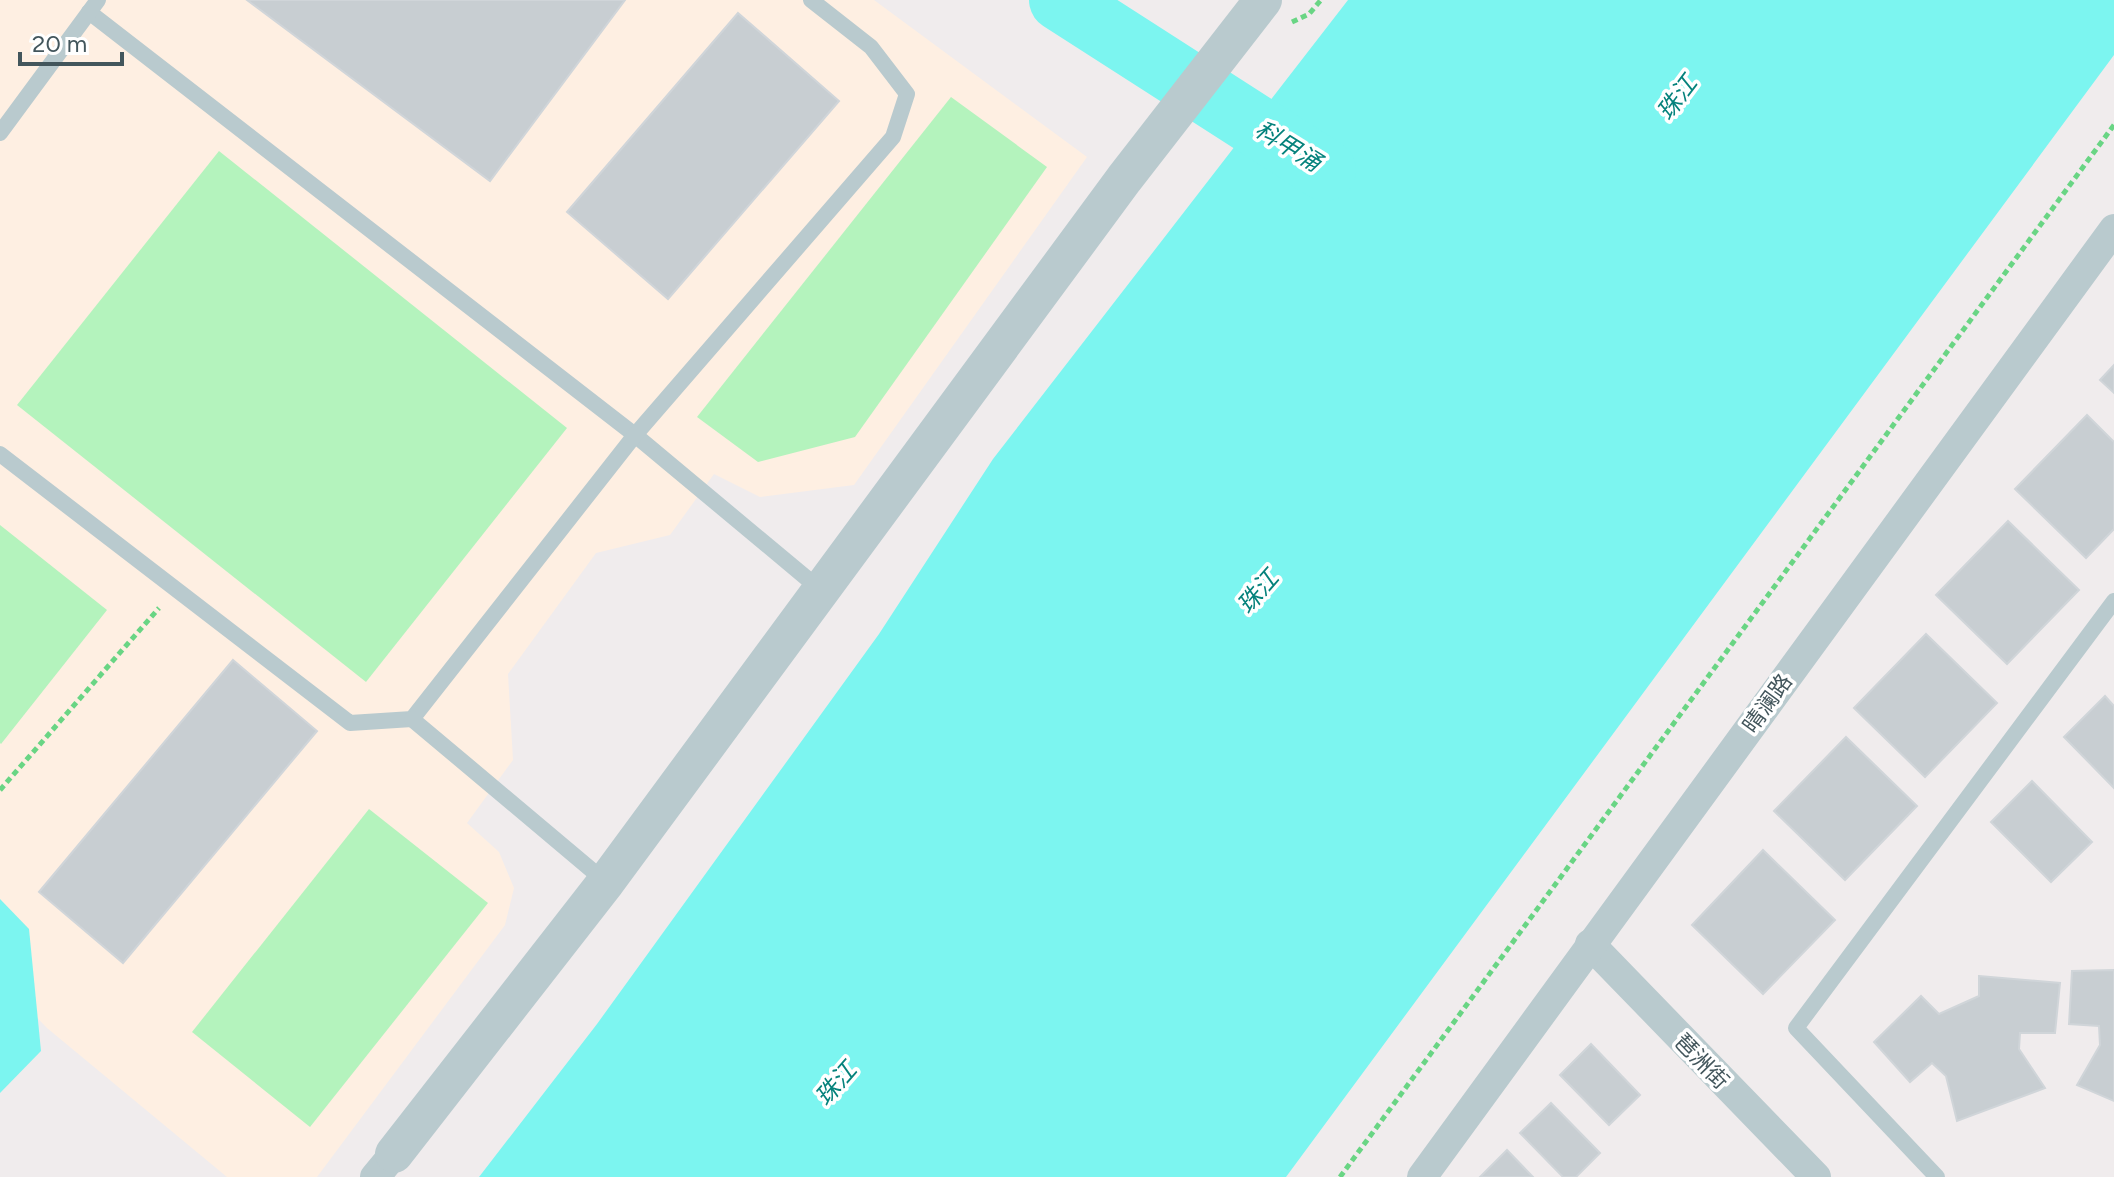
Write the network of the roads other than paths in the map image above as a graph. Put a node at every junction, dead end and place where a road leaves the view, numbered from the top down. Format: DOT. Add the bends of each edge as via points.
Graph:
graph roads {
  1 [pos="811,0"];
  2 [pos="94,6"];
  3 [pos="1255,9"];
  4 [pos="0,133"];
  5 [pos="2114,229"];
  6 [pos="635,435"];
  7 [pos="0,454"];
  8 [pos="822,591"];
  9 [pos="2114,601"];
  10 [pos="412,719"];
  11 [pos="606,882"];
  12 [pos="1590,944"];
  13 [pos="384,1165"];
  14 [pos="1422,1177"];
  15 [pos="1816,1177"];
  16 [pos="1937,1177"];
  1 -- 6 [label="lane" via="871,47 907,94 893,137"];
  2 -- 4 [label="lane"];
  2 -- 6 [label="lane"];
  3 -- 8 [label="street"];
  5 -- 12 [label="street, 晴澜路"];
  6 -- 8 [label="lane"];
  6 -- 10 [label="lane"];
  7 -- 10 [label="lane" via="350,723"];
  8 -- 11 [label="street"];
  9 -- 16 [label="lane" via="1796,1028"];
  10 -- 11 [label="lane"];
  11 -- 13 [label="street"];
  12 -- 14 [label="street, 晴澜路"];
  12 -- 15 [label="street, 琶洲街"];
}
